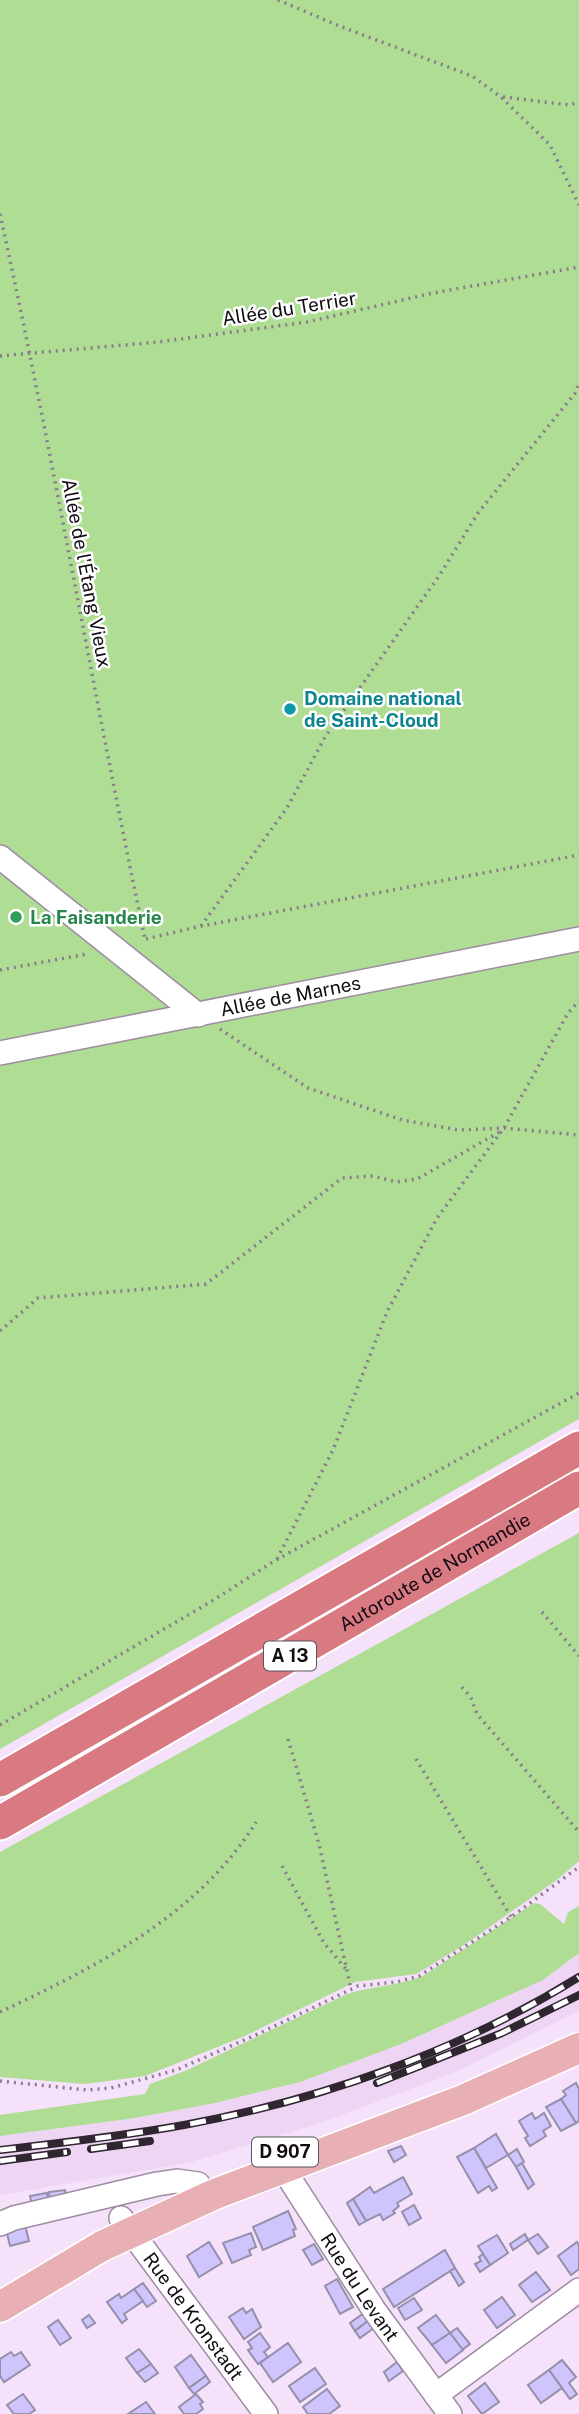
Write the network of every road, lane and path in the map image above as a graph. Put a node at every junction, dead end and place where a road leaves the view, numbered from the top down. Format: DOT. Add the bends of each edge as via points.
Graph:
graph roads {
  1 [pos="278,0"];
  2 [pos="501,97"];
  3 [pos="579,102"];
  4 [pos="579,205"];
  5 [pos="0,214"];
  6 [pos="579,267"];
  7 [pos="31,355"];
  8 [pos="0,356"];
  9 [pos="579,382"];
  10 [pos="579,855"];
  11 [pos="0,857"];
  12 [pos="201,926"];
  13 [pos="145,939"];
  14 [pos="579,939"];
  15 [pos="115,948"];
  16 [pos="0,970"];
  17 [pos="579,1001"];
  18 [pos="198,1014"];
  19 [pos="0,1054"];
  20 [pos="504,1128"];
  21 [pos="579,1135"];
  22 [pos="0,1331"];
  23 [pos="579,1393"];
  24 [pos="579,1448"];
  25 [pos="579,1488"];
  26 [pos="276,1560"];
  27 [pos="542,1612"];
  28 [pos="579,1656"];
  29 [pos="462,1687"];
  30 [pos="0,1725"];
  31 [pos="288,1739"];
  32 [pos="416,1759"];
  33 [pos="0,1780"];
  34 [pos="257,1822"];
  35 [pos="0,1823"];
  36 [pos="579,1832"];
  37 [pos="282,1866"];
  38 [pos="579,1867"];
  39 [pos="511,1917"];
  40 [pos="348,1971"];
  41 [pos="351,1989"];
  42 [pos="0,2012"];
  43 [pos="579,2034"];
  44 [pos="579,2048"];
  45 [pos="0,2081"];
  46 [pos="279,2162"];
  47 [pos="198,2184"];
  48 [pos="0,2224"];
  49 [pos="126,2225"];
  50 [pos="0,2290"];
  51 [pos="579,2290"];
  52 [pos="0,2307"];
  53 [pos="436,2395"];
  54 [pos="266,2414"];
  55 [pos="450,2414"];
  1 -- 2 [label="path" via="472,76"];
  2 -- 3 [label="path" via="569,105"];
  2 -- 4 [label="path" via="550,145"];
  5 -- 7 [label="path, Allée de l'Étang Vieux"];
  6 -- 7 [label="path, Allée du Terrier" via="307,322"];
  7 -- 8 [label="path, Allée du Terrier"];
  7 -- 13 [label="path, Allée de l'Étang Vieux"];
  9 -- 12 [label="path" via="576,392 478,513 325,737 287,808"];
  10 -- 12 [label="path"];
  11 -- 15 [label="street"];
  12 -- 13 [label="path"];
  13 -- 15 [label="path"];
  14 -- 18 [label="street, Allée de Marnes"];
  15 -- 16 [label="path"];
  15 -- 18 [label="street"];
  17 -- 20 [label="path"];
  18 -- 19 [label="street, Allée de Marnes"];
  18 -- 20 [label="path" via="308,1088 402,1120 459,1130"];
  20 -- 21 [label="path"];
  20 -- 22 [label="path" via="416,1179 342,1178 206,1284 38,1298"];
  20 -- 26 [label="path" via="437,1218 387,1312 333,1450"];
  23 -- 26 [label="path"];
  24 -- 33 [label="highway, Autoroute de Normandie / A 13"];
  25 -- 35 [label="highway, Autoroute de Normandie / A 13"];
  26 -- 30 [label="path"];
  27 -- 28 [label="path"];
  29 -- 36 [label="path" via="477,1714"];
  31 -- 40 [label="path" via="320,1844"];
  32 -- 39 [label="path"];
  34 -- 42 [label="path" via="222,1869 175,1913 93,1965"];
  37 -- 40 [label="path" via="324,1943"];
  38 -- 39 [label="path"];
  39 -- 41 [label="path" via="419,1976"];
  40 -- 41 [label="path"];
  41 -- 45 [label="path" via="258,2034 145,2080 87,2090"];
  43 -- 46 [label="main road, D 907"];
  44 -- 46 [label="main road, D 907" via="463,2100"];
  46 -- 47 [label="main road, D 907"];
  46 -- 49 [label="main road, D 907" via="215,2193"];
  46 -- 53 [label="street, Rue du Levant" via="374,2310"];
  47 -- 48 [label="street" via="157,2184"];
  47 -- 49 [label="main road, D 907"];
  49 -- 50 [label="main road, D 907"];
  49 -- 52 [label="main road, D 907" via="102,2246"];
  49 -- 54 [label="street, Rue de Kronstadt"];
  51 -- 53 [label="street"];
  53 -- 55 [label="street, Rue du Levant"];
}
